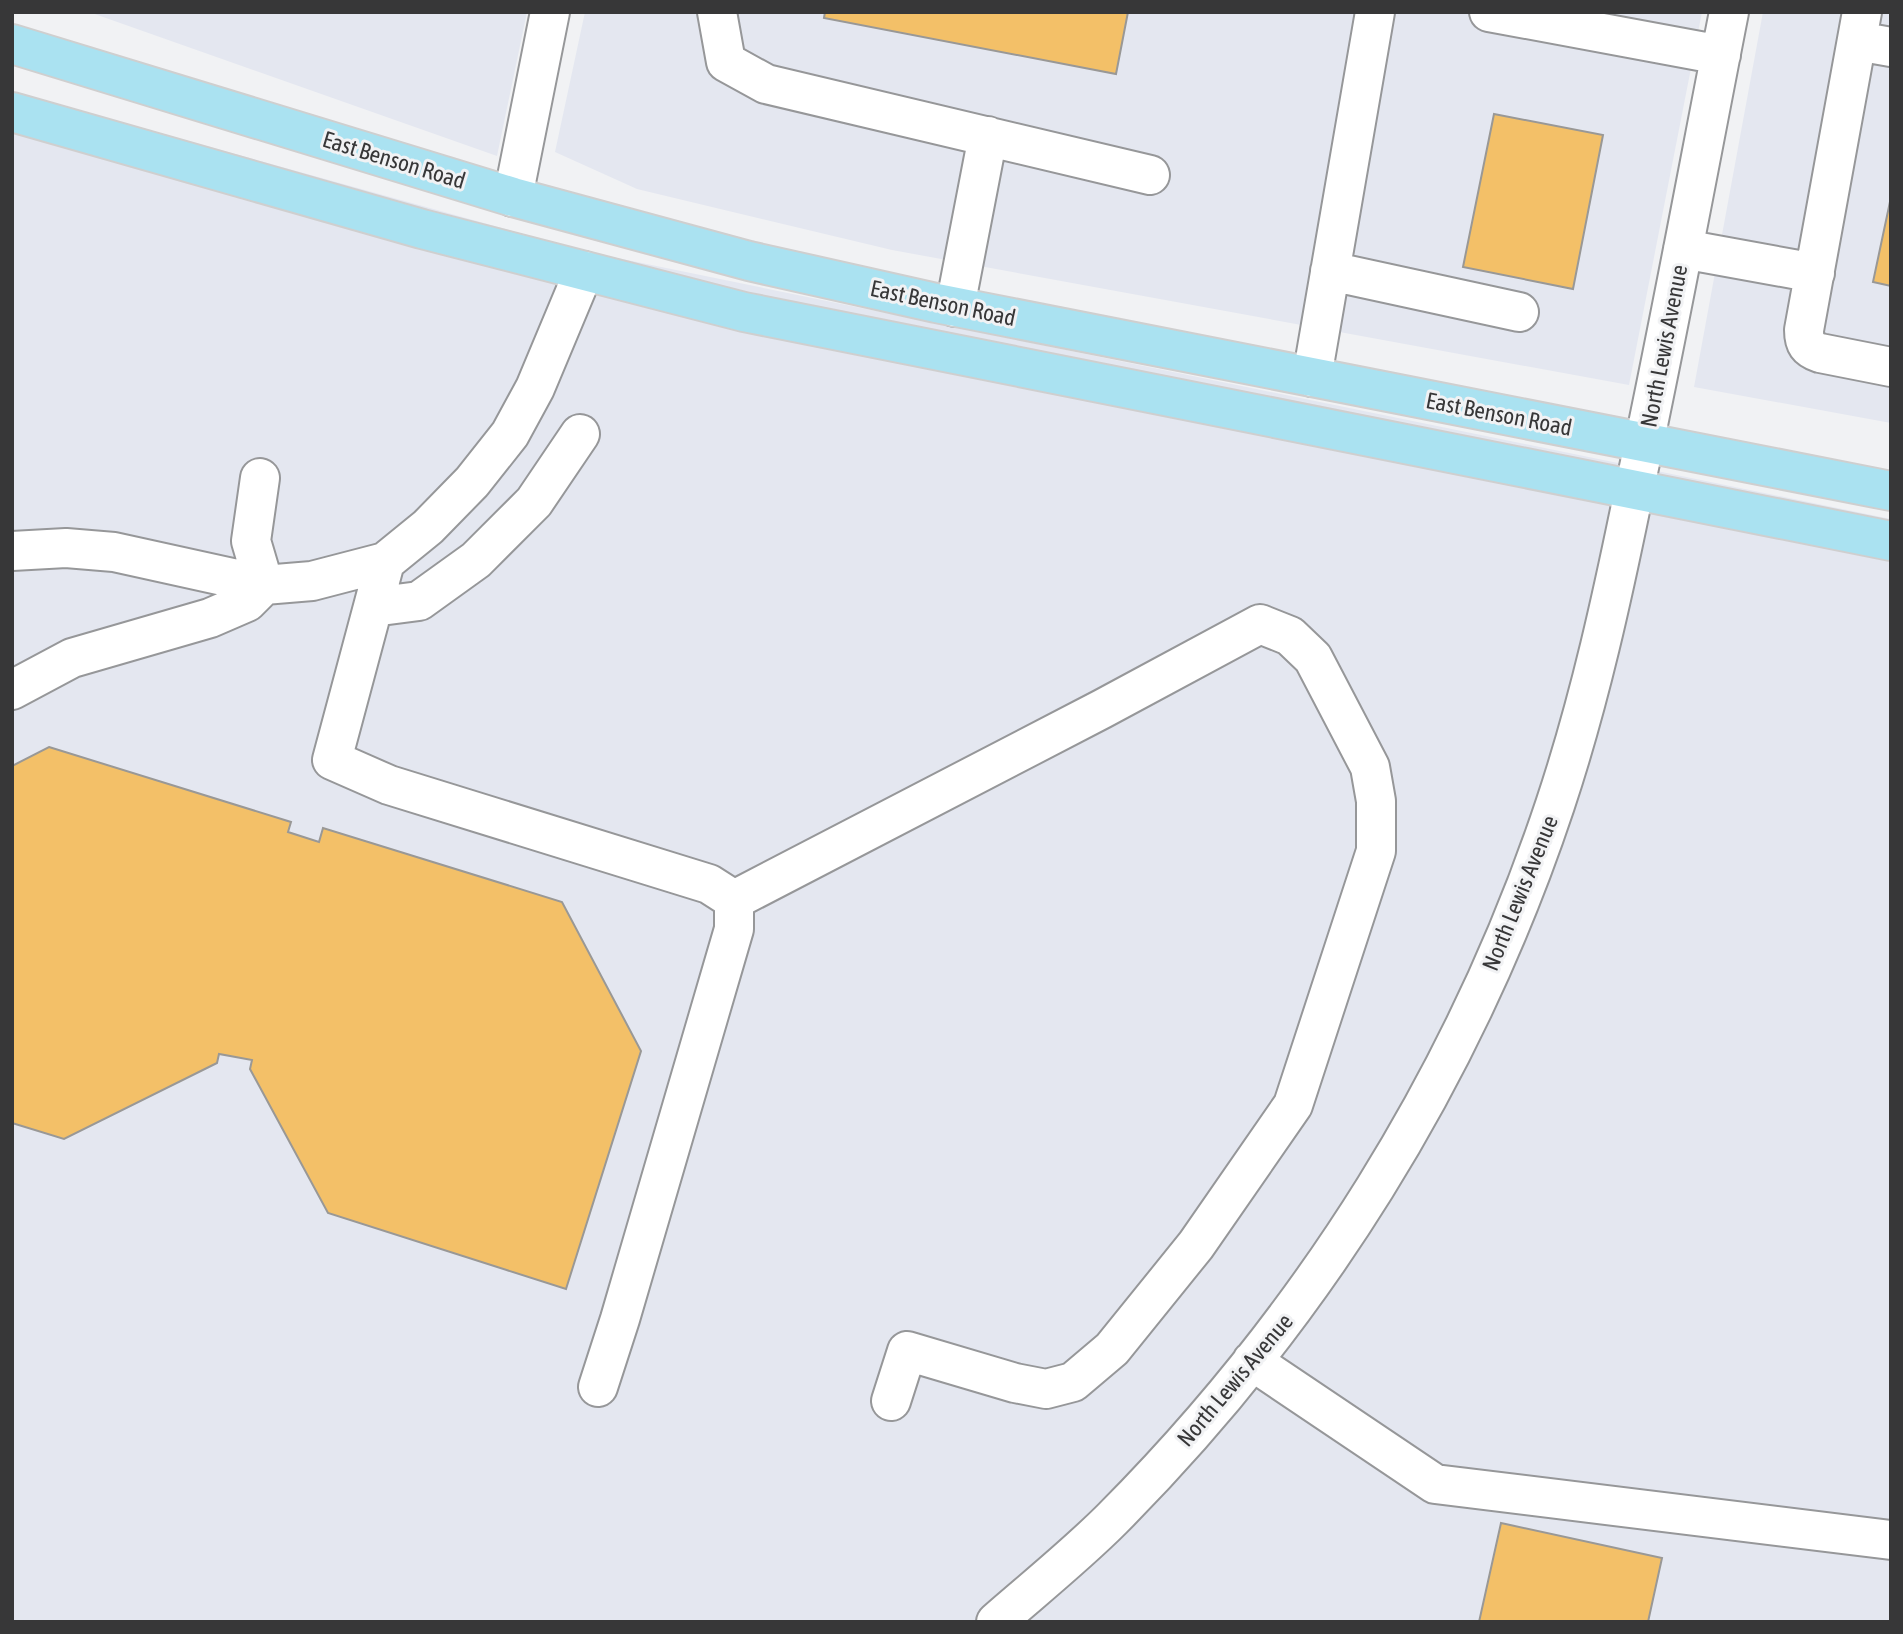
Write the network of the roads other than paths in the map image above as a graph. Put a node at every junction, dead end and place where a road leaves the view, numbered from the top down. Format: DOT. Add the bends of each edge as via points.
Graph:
graph roads {
  1 [pos="550,12"];
  2 [pos="717,12"];
  3 [pos="1375,12"];
  4 [pos="1489,12"];
  5 [pos="1729,12"];
  6 [pos="1870,33"];
  7 [pos="12,44"];
  8 [pos="1721,55"];
  9 [pos="12,112"];
  10 [pos="988,136"];
  11 [pos="1150,175"];
  12 [pos="513,197"];
  13 [pos="1683,249"];
  14 [pos="584,271"];
  15 [pos="1330,271"];
  16 [pos="1815,273"];
  17 [pos="955,307"];
  18 [pos="1520,312"];
  19 [pos="1891,367"];
  20 [pos="1312,377"];
  21 [pos="580,434"];
  22 [pos="1645,443"];
  23 [pos="260,478"];
  24 [pos="1635,490"];
  25 [pos="1891,491"];
  26 [pos="1891,541"];
  27 [pos="12,551"];
  28 [pos="385,562"];
  29 [pos="264,585"];
  30 [pos="373,607"];
  31 [pos="12,690"];
  32 [pos="734,900"];
  33 [pos="1252,1361"];
  34 [pos="598,1387"];
  35 [pos="891,1401"];
  36 [pos="1891,1540"];
  37 [pos="996,1622"];
  1 -- 12 [label="street"];
  2 -- 10 [label="street" via="726,62 766,84"];
  3 -- 15 [label="street"];
  4 -- 8 [label="street"];
  5 -- 8 [label="street, North Lewis Avenue"];
  6 -- 16 [label="street"];
  7 -- 12 [label="main road, East Benson Road"];
  8 -- 13 [label="street, North Lewis Avenue"];
  9 -- 14 [label="main road, East Benson Road"];
  10 -- 11 [label="street"];
  10 -- 17 [label="street"];
  12 -- 17 [label="main road, East Benson Road" via="749,261"];
  13 -- 16 [label="street"];
  13 -- 22 [label="street, North Lewis Avenue"];
  14 -- 24 [label="main road, East Benson Road" via="744,312"];
  14 -- 28 [label="street" via="535,388 510,434 472,482"];
  15 -- 18 [label="street"];
  15 -- 20 [label="street"];
  16 -- 19 [label="street" via="1804,330 1810,349"];
  17 -- 20 [label="main road, East Benson Road"];
  20 -- 22 [label="main road, East Benson Road"];
  21 -- 30 [label="street" via="534,502 476,560 419,600"];
  22 -- 24 [label="street, North Lewis Avenue"];
  22 -- 25 [label="main road, East Benson Road"];
  23 -- 29 [label="street" via="251,541"];
  24 -- 26 [label="main road, East Benson Road"];
  24 -- 33 [label="street, North Lewis Avenue" via="1612,602 1574,745 1494,960 1421,1113 1387,1170 1337,1249"];
  27 -- 29 [label="street" via="66,548 114,552"];
  28 -- 29 [label="street" via="312,581"];
  28 -- 30 [label="street"];
  29 -- 31 [label="street" via="247,603 72,658"];
  30 -- 32 [label="street" via="332,760 389,785 709,884"];
  32 -- 34 [label="street" via="734,929"];
  32 -- 35 [label="street" via="1260,624 1290,636 1313,658 1370,767 1376,801 1376,851 1293,1105 1196,1245 1112,1349 1073,1382 1045,1389 907,1351"];
  33 -- 36 [label="street" via="1435,1484"];
  33 -- 37 [label="street, North Lewis Avenue" via="1110,1521"];
}
